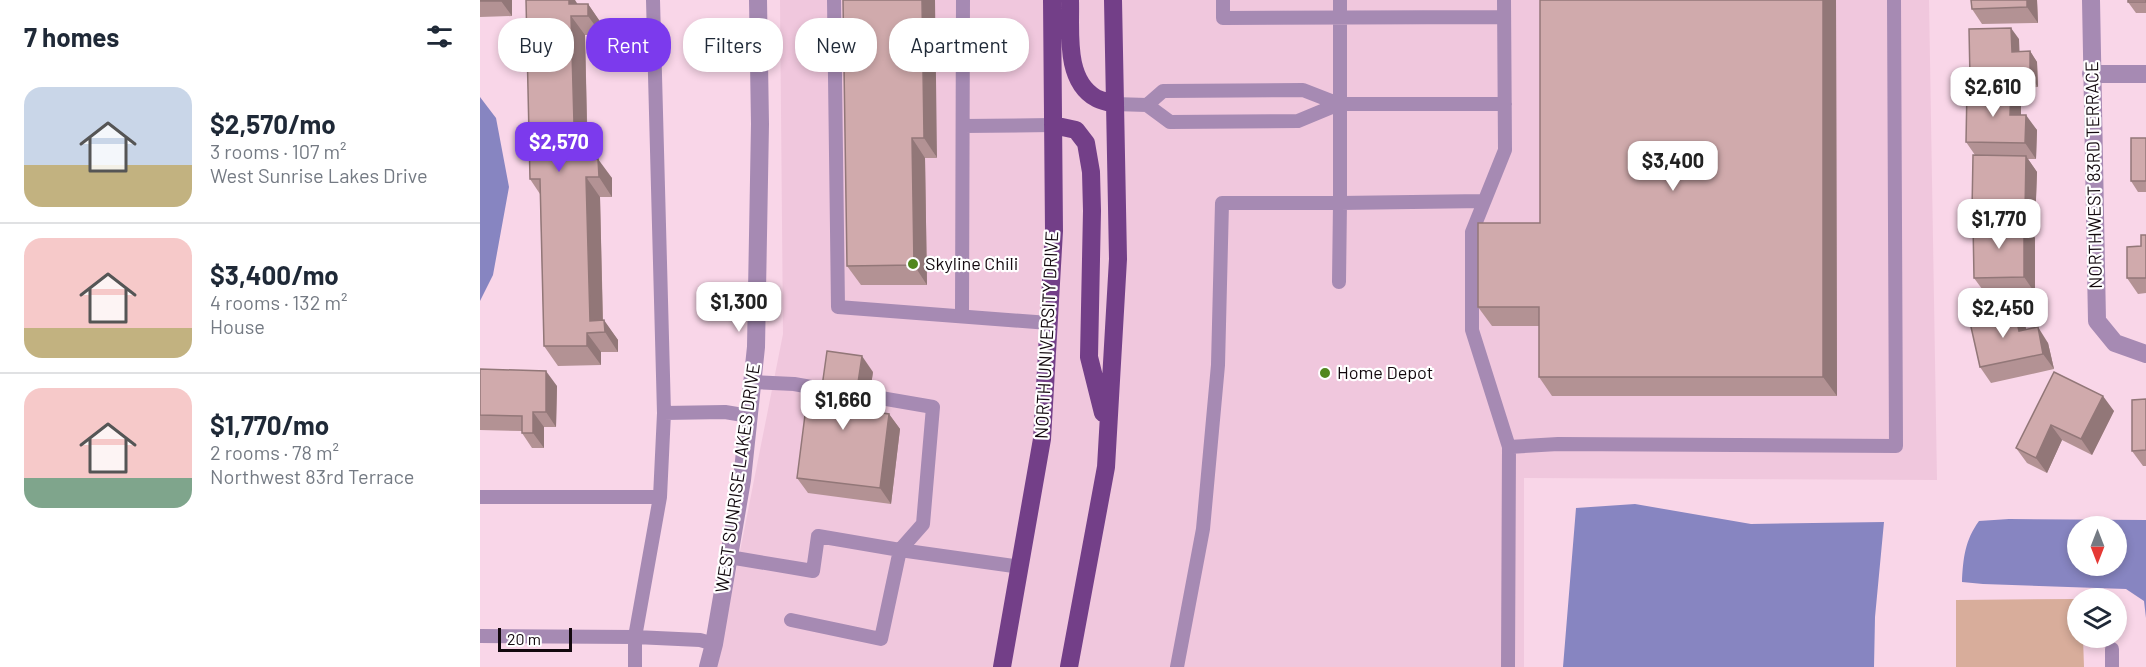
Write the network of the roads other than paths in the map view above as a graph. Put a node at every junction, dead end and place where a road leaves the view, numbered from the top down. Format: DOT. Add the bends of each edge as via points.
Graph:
graph roads {
  1 [pos="653,0"];
  2 [pos="758,0"];
  3 [pos="834,0"];
  4 [pos="963,0"];
  5 [pos="1052,0"];
  6 [pos="1070,0"];
  7 [pos="1113,0"];
  8 [pos="1223,0"];
  9 [pos="1340,0"];
  10 [pos="1504,0"];
  11 [pos="1894,0"];
  12 [pos="2091,0"];
  13 [pos="1504,17"];
  14 [pos="1339,18"];
  15 [pos="2091,74"];
  16 [pos="2146,74"];
  17 [pos="1114,104"];
  18 [pos="1339,104"];
  19 [pos="1505,104"];
  20 [pos="1147,105"];
  21 [pos="1053,125"];
  22 [pos="963,126"];
  23 [pos="1484,201"];
  24 [pos="1340,203"];
  25 [pos="1339,282"];
  26 [pos="962,315"];
  27 [pos="1049,323"];
  28 [pos="2146,354"];
  29 [pos="753,382"];
  30 [pos="834,391"];
  31 [pos="869,396"];
  32 [pos="664,413"];
  33 [pos="749,416"];
  34 [pos="1108,433"];
  35 [pos="1509,447"];
  36 [pos="480,497"];
  37 [pos="660,497"];
  38 [pos="900,550"];
  39 [pos="729,557"];
  40 [pos="1021,567"];
  41 [pos="790,620"];
  42 [pos="480,636"];
  43 [pos="635,637"];
  44 [pos="714,644"];
  45 [pos="2112,649"];
  46 [pos="635,667"];
  47 [pos="708,667"];
  48 [pos="1002,667"];
  49 [pos="1070,667"];
  50 [pos="1177,667"];
  51 [pos="1508,667"];
  52 [pos="2112,667"];
  1 -- 32 [label="lane"];
  2 -- 29 [label="street, WEST SUNRISE LAKES DRIVE" via="760,124"];
  3 -- 26 [label="lane" via="838,307"];
  4 -- 22 [label="lane"];
  5 -- 21 [label="main road, NORTH UNIVERSITY DRIVE"];
  6 -- 17 [label="main road" via="1075,70 1096,98"];
  7 -- 17 [label="main road"];
  8 -- 14 [label="lane" via="1223,18"];
  9 -- 14 [label="lane"];
  10 -- 13 [label="lane"];
  11 -- 35 [label="lane" via="1896,446"];
  12 -- 15 [label="street, NORTHWEST 83RD TERRACE"];
  13 -- 14 [label="lane"];
  13 -- 19 [label="lane"];
  14 -- 18 [label="lane"];
  15 -- 16 [label="street"];
  15 -- 28 [label="street, NORTHWEST 83RD TERRACE" via="2097,321 2115,343"];
  17 -- 20 [label="lane"];
  17 -- 34 [label="main road" via="1118,259"];
  18 -- 19 [label="lane"];
  18 -- 20 [label="lane" via="1303,90 1163,91"];
  18 -- 20 [label="lane" via="1298,121 1182,122 1170,122"];
  18 -- 24 [label="lane"];
  19 -- 23 [label="lane" via="1505,150"];
  21 -- 22 [label="lane"];
  21 -- 27 [label="main road, NORTH UNIVERSITY DRIVE" via="1054,231"];
  21 -- 34 [label="main road" via="1076,130 1086,143 1092,211 1089,357"];
  22 -- 26 [label="lane"];
  23 -- 24 [label="lane"];
  23 -- 35 [label="lane" via="1472,232 1472,330"];
  24 -- 25 [label="lane"];
  24 -- 50 [label="lane" via="1222,203 1218,364 1203,529"];
  26 -- 27 [label="lane"];
  27 -- 40 [label="main road, NORTH UNIVERSITY DRIVE" via="1042,439"];
  29 -- 30 [label="lane"];
  29 -- 33 [label="street, WEST SUNRISE LAKES DRIVE"];
  31 -- 38 [label="lane" via="933,407 923,524"];
  32 -- 33 [label="lane" via="725,412"];
  32 -- 37 [label="lane"];
  33 -- 39 [label="street, WEST SUNRISE LAKES DRIVE"];
  34 -- 49 [label="main road" via="1106,467"];
  35 -- 51 [label="lane"];
  36 -- 37 [label="lane"];
  37 -- 43 [label="lane"];
  38 -- 39 [label="lane" via="818,536 813,571"];
  38 -- 40 [label="lane"];
  38 -- 41 [label="lane" via="881,639"];
  39 -- 44 [label="street, WEST SUNRISE LAKES DRIVE"];
  40 -- 48 [label="main road, NORTH UNIVERSITY DRIVE"];
  42 -- 43 [label="lane"];
  43 -- 44 [label="lane" via="700,639"];
  43 -- 46 [label="lane"];
  44 -- 47 [label="street, WEST SUNRISE LAKES DRIVE"];
  45 -- 52 [label="lane"];
}
